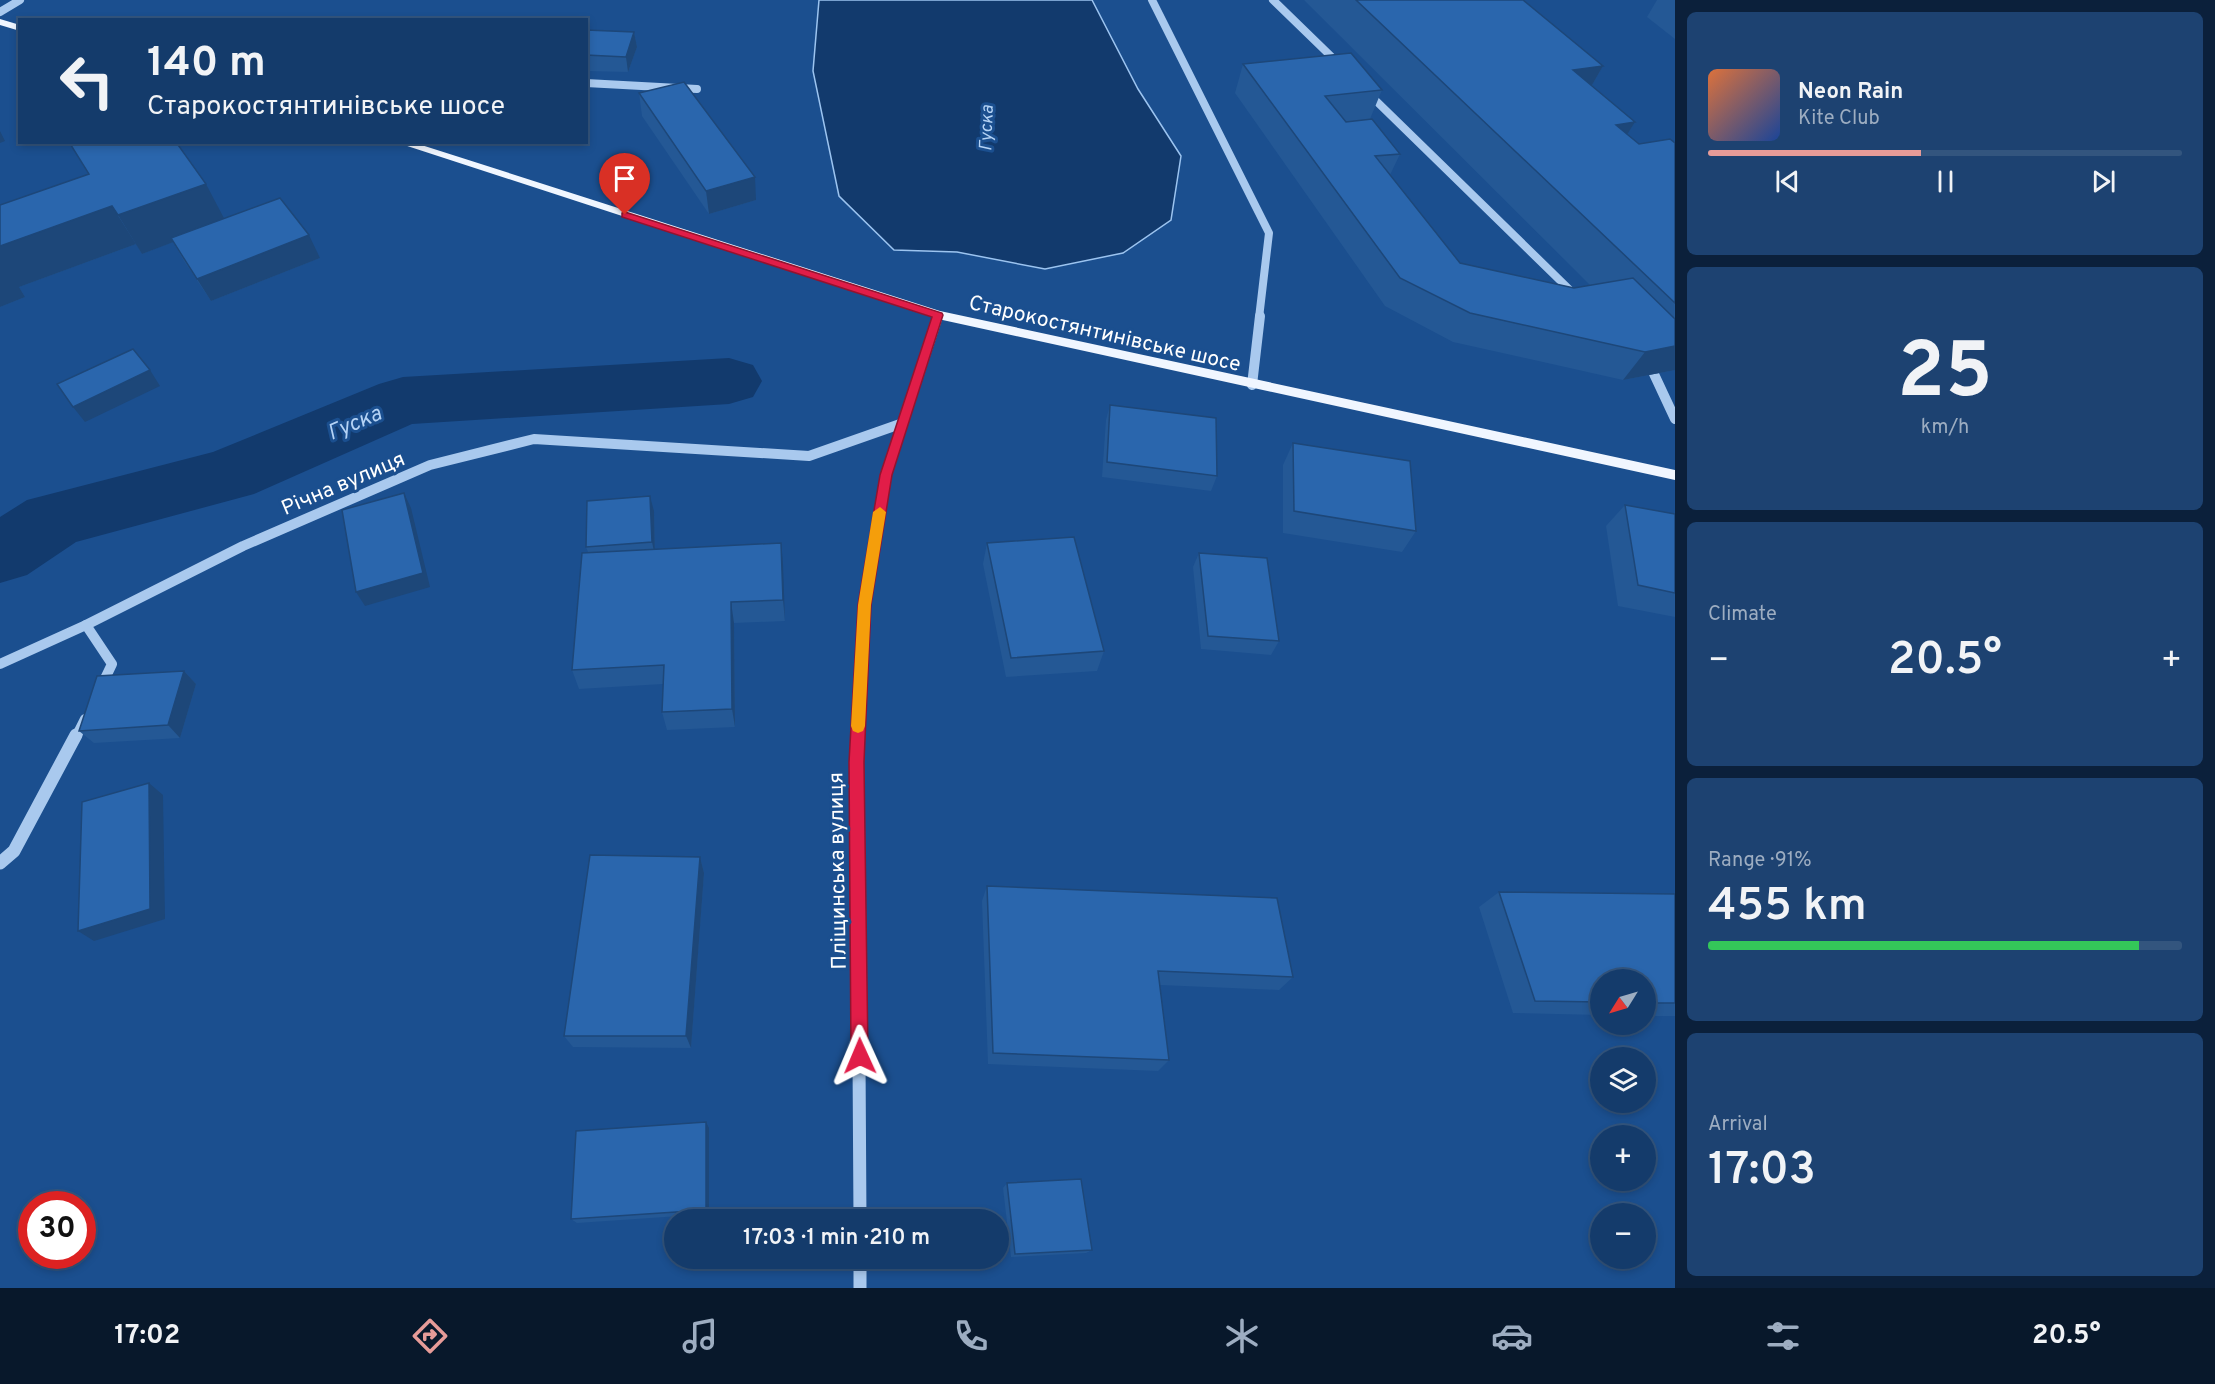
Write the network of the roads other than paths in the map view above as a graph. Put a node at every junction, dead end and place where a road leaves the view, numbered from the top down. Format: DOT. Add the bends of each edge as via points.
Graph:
graph roads {
  1 [pos="20,0"];
  2 [pos="1152,0"];
  3 [pos="1273,0"];
  4 [pos="0,12"];
  5 [pos="0,22"];
  6 [pos="18,27"];
  7 [pos="1348,74"];
  8 [pos="588,83"];
  9 [pos="697,89"];
  10 [pos="1365,90"];
  11 [pos="406,144"];
  12 [pos="1582,302"];
  13 [pos="938,315"];
  14 [pos="1654,374"];
  15 [pos="1252,385"];
  16 [pos="1675,419"];
  17 [pos="903,423"];
  18 [pos="1675,475"];
  19 [pos="86,625"];
  20 [pos="0,664"];
  21 [pos="97,695"];
  22 [pos="92,706"];
  23 [pos="0,863"];
  24 [pos="860,1209"];
  25 [pos="860,1269"];
  26 [pos="860,1288"];
  1 -- 4 [label="street"];
  2 -- 15 [label="street" via="1269,233"];
  3 -- 7 [label="street"];
  5 -- 6 [label="main road"];
  8 -- 9 [label="street"];
  10 -- 12 [label="street"];
  11 -- 13 [label="main road, Старокостянтинівське шосе"];
  13 -- 15 [label="main road, Старокостянтинівське шосе"];
  13 -- 17 [label="street, Пліщинська вулиця"];
  14 -- 16 [label="street"];
  15 -- 18 [label="main road, Старокостянтинівське шосе"];
  17 -- 19 [label="street, Річна вулиця" via="809,456 534,439 430,465 243,546"];
  17 -- 24 [label="street, Пліщинська вулиця" via="886,475 864,605 856,762"];
  19 -- 20 [label="street, Річна вулиця"];
  19 -- 21 [label="street" via="112,664"];
  22 -- 23 [label="street" via="14,851"];
  25 -- 26 [label="street"];
}
